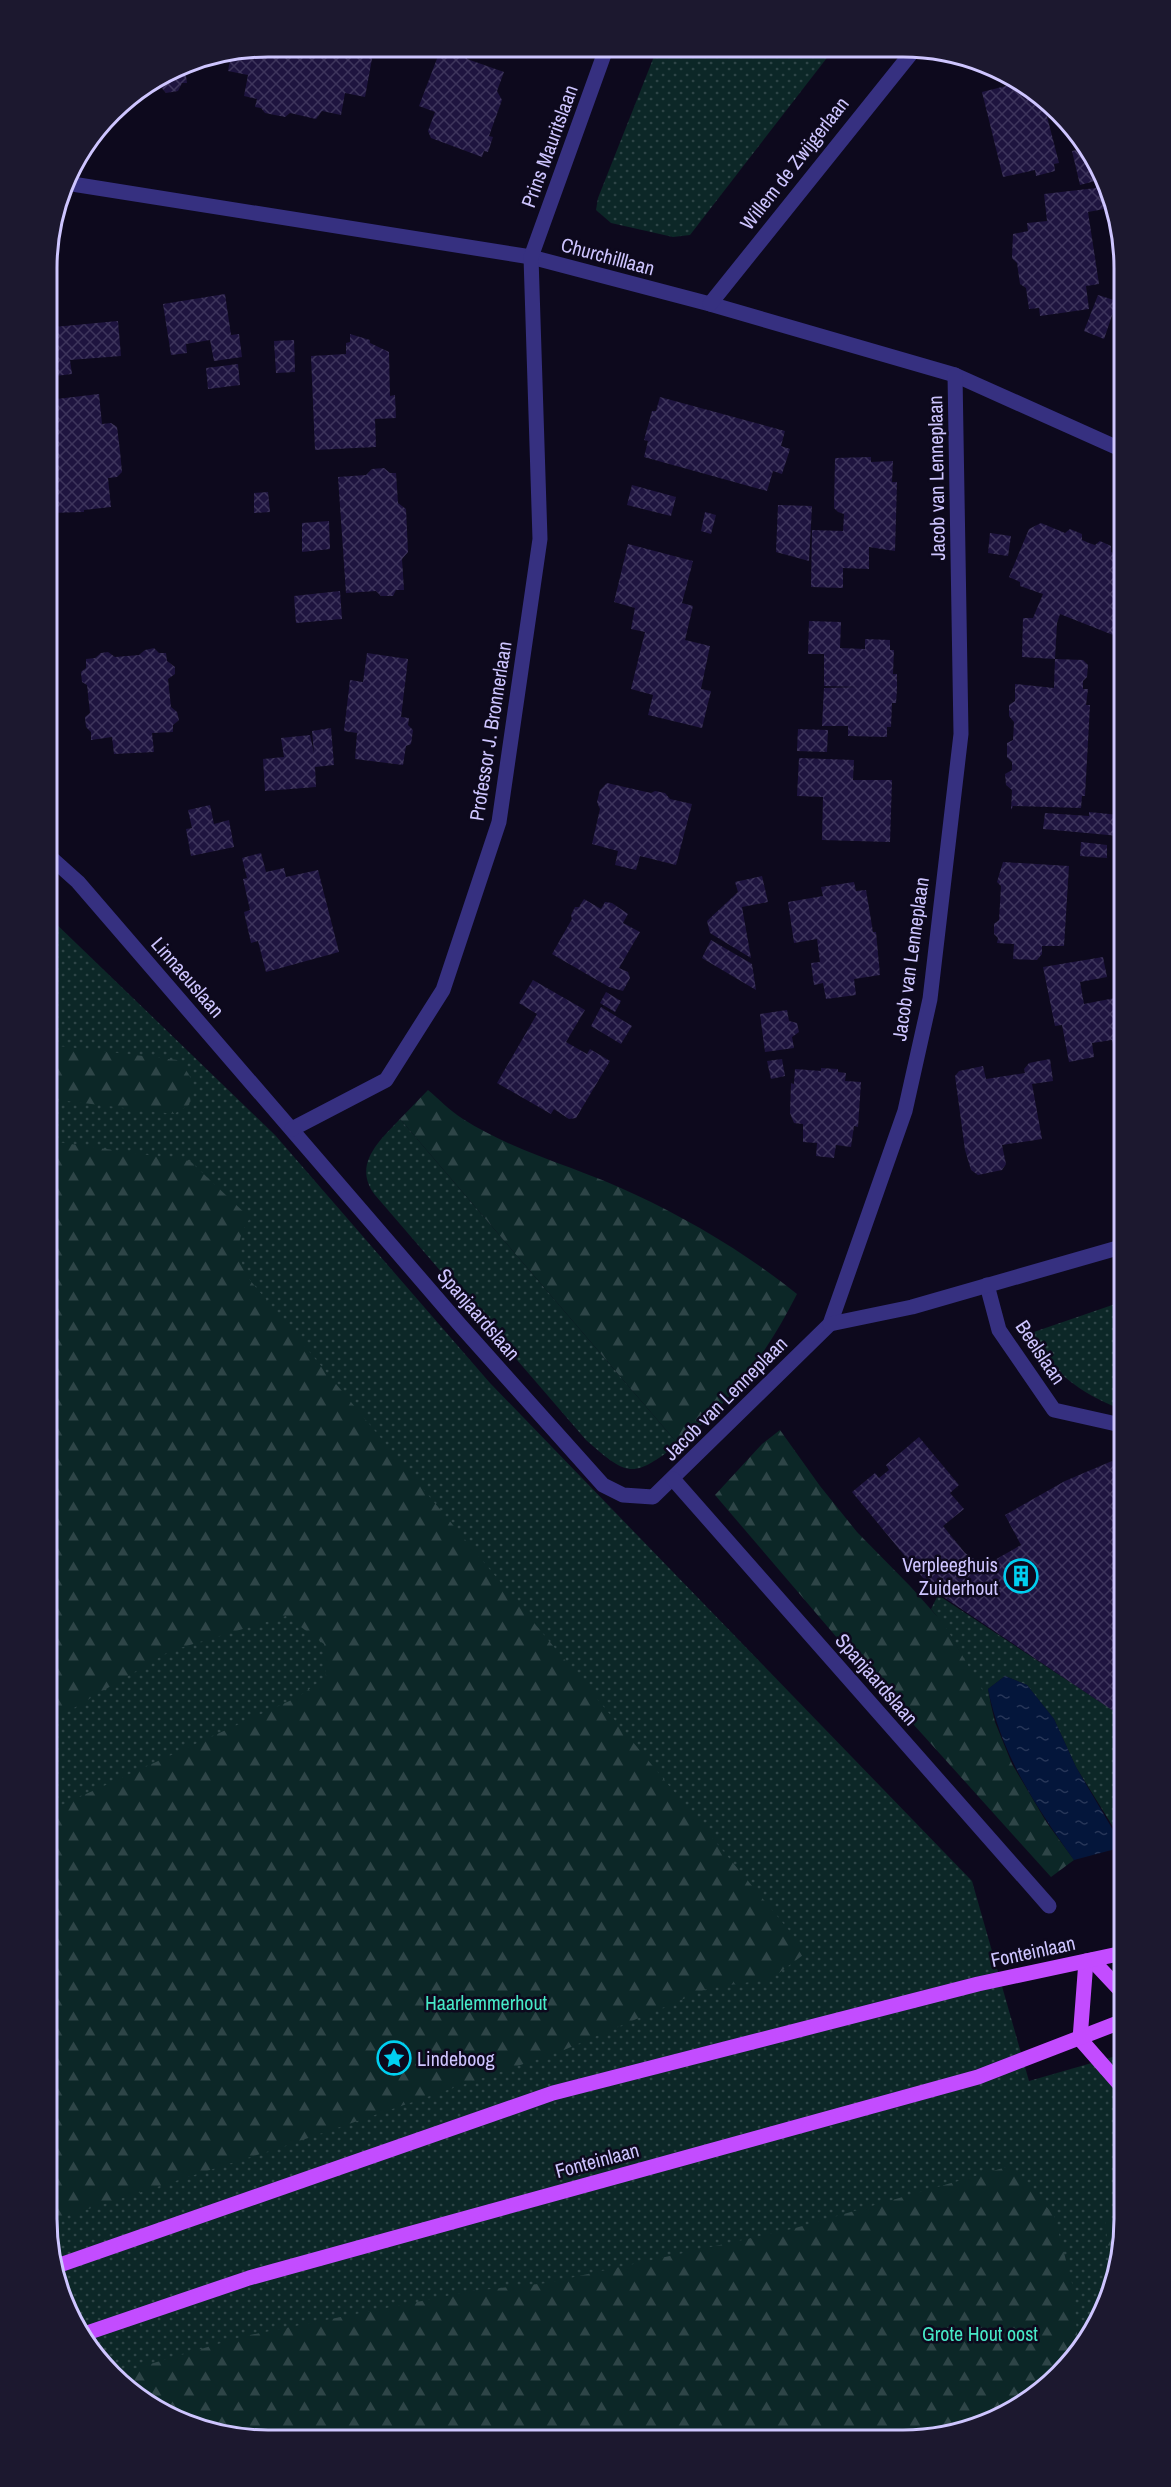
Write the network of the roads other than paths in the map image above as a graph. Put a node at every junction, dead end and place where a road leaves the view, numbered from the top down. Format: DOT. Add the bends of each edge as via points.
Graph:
graph roads {
  1 [pos="603,57"];
  2 [pos="909,57"];
  3 [pos="75,184"];
  4 [pos="531,257"];
  5 [pos="710,304"];
  6 [pos="955,375"];
  7 [pos="1114,446"];
  8 [pos="57,863"];
  9 [pos="292,1129"];
  10 [pos="1114,1249"];
  11 [pos="987,1285"];
  12 [pos="830,1324"];
  13 [pos="1114,1423"];
  14 [pos="673,1479"];
  15 [pos="653,1497"];
  16 [pos="1049,1906"];
  17 [pos="1114,1955"];
  18 [pos="1089,1960"];
  19 [pos="1114,1984"];
  20 [pos="1114,2025"];
  21 [pos="1080,2039"];
  22 [pos="1114,2077"];
  23 [pos="62,2264"];
  24 [pos="90,2332"];
  1 -- 4 [label="street, Prins Mauritslaan"];
  2 -- 5 [label="street, Willem de Zwijgerlaan"];
  3 -- 4 [label="street, Churchilllaan"];
  4 -- 5 [label="street, Churchilllaan"];
  4 -- 9 [label="street, Professor J. Bronnerlaan" via="540,539 499,822 443,990 387,1080"];
  5 -- 6 [label="street, Churchilllaan"];
  6 -- 7 [label="street, Churchilllaan"];
  6 -- 12 [label="street, Jacob van Lenneplaan" via="961,734 930,999 905,1111"];
  8 -- 9 [label="street, Linnaeuslaan" via="78,882"];
  9 -- 15 [label="street, Spanjaardslaan" via="603,1485 623,1496"];
  10 -- 11 [label="street"];
  11 -- 12 [label="street" via="912,1307"];
  11 -- 13 [label="street, Beelslaan" via="999,1330 1054,1410"];
  12 -- 14 [label="street, Jacob van Lenneplaan"];
  14 -- 15 [label="street, Jacob van Lenneplaan"];
  14 -- 16 [label="street, Spanjaardslaan"];
  17 -- 18 [label="main road, Fonteinlaan"];
  18 -- 19 [label="main road"];
  18 -- 21 [label="main road"];
  18 -- 23 [label="main road, Fonteinlaan" via="978,1984 554,2093"];
  20 -- 21 [label="main road, Fonteinlaan"];
  21 -- 22 [label="main road"];
  21 -- 24 [label="main road, Fonteinlaan" via="978,2077 249,2278"];
}
